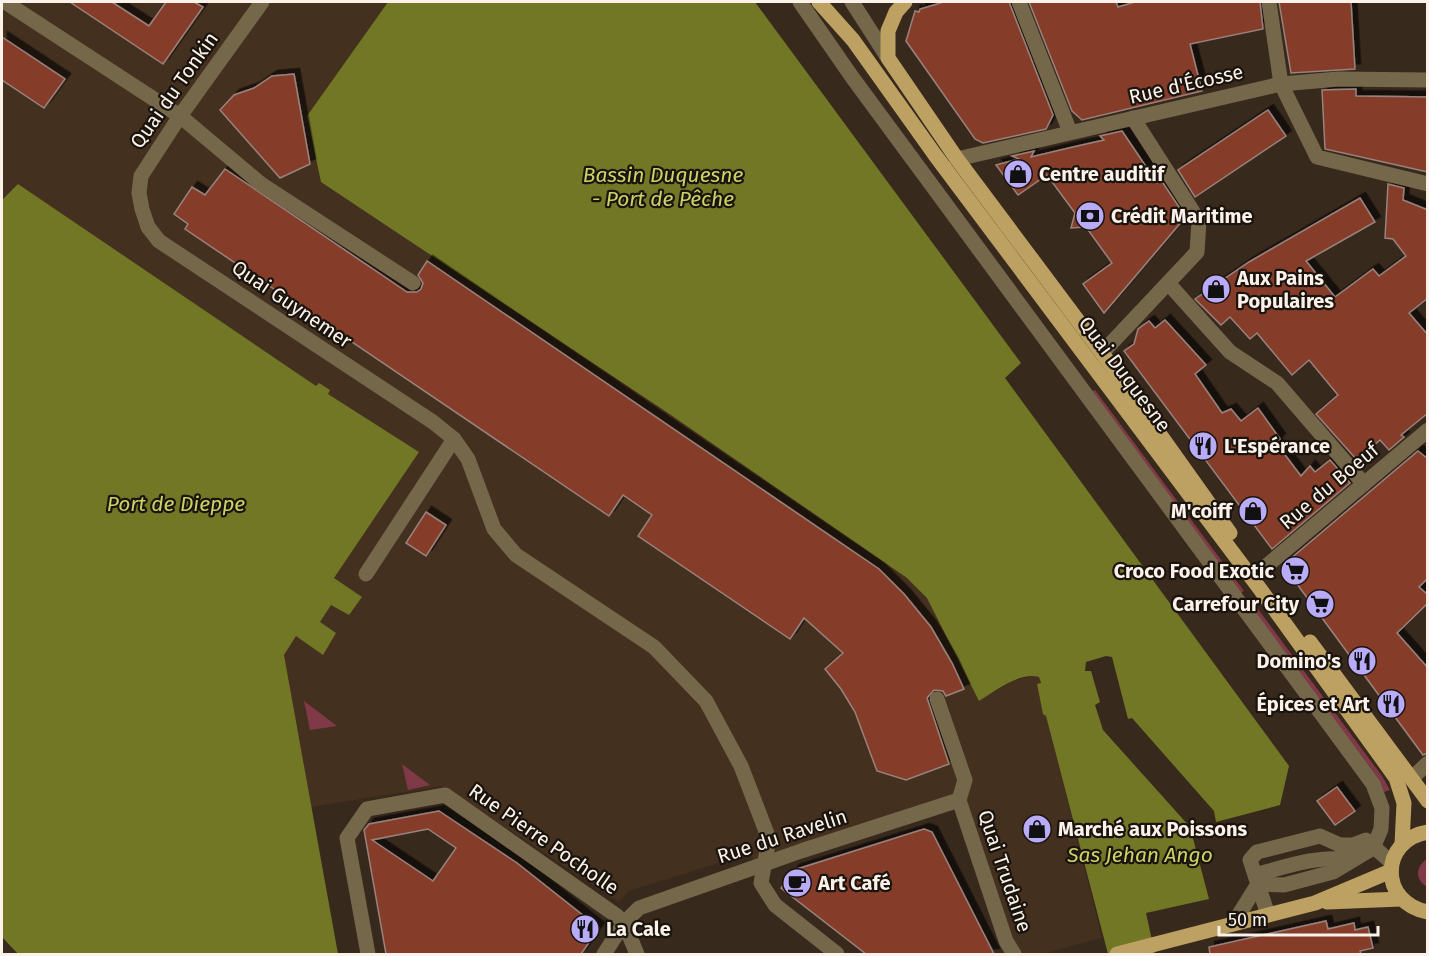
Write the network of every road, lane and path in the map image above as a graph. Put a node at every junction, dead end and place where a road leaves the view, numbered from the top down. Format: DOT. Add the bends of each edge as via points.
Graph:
graph roads {
  1 [pos="5,2"];
  2 [pos="262,2"];
  3 [pos="800,2"];
  4 [pos="819,2"];
  5 [pos="852,2"];
  6 [pos="905,2"];
  7 [pos="1019,2"];
  8 [pos="1269,2"];
  9 [pos="888,58"];
  10 [pos="1428,80"];
  11 [pos="1281,84"];
  12 [pos="180,116"];
  13 [pos="1132,118"];
  14 [pos="1070,132"];
  15 [pos="957,159"];
  16 [pos="1428,184"];
  17 [pos="142,209"];
  18 [pos="1168,283"];
  19 [pos="413,284"];
  20 [pos="1102,353"];
  21 [pos="1425,438"];
  22 [pos="453,439"];
  23 [pos="1364,484"];
  24 [pos="1258,573"];
  25 [pos="366,574"];
  26 [pos="937,699"];
  27 [pos="1428,763"];
  28 [pos="1412,778"];
  29 [pos="959,800"];
  30 [pos="1428,801"];
  31 [pos="1428,832"];
  32 [pos="1402,844"];
  33 [pos="1373,848"];
  34 [pos="764,865"];
  35 [pos="1392,867"];
  36 [pos="1258,884"];
  37 [pos="1401,899"];
  38 [pos="1315,903"];
  39 [pos="1428,912"];
  40 [pos="1268,915"];
  41 [pos="624,922"];
  42 [pos="1233,924"];
  43 [pos="368,954"];
  44 [pos="604,954"];
  45 [pos="637,954"];
  46 [pos="837,954"];
  47 [pos="1014,954"];
  48 [pos="1117,954"];
  1 -- 12 [label="street"];
  2 -- 12 [label="street, Quai du Tonkin"];
  3 -- 33 [label="street" via="1373,784 1382,808 1381,829"];
  4 -- 32 [label="main road, Quai Duquesne" via="853,40 1396,778 1404,803"];
  5 -- 9 [label="street"];
  6 -- 9 [label="main road" via="888,31"];
  7 -- 14 [label="street"];
  8 -- 11 [label="street"];
  9 -- 15 [label="main road, Quai Duquesne"];
  10 -- 11 [label="street, Rue d'Écosse" via="1339,79"];
  11 -- 13 [label="street, Rue d'Écosse"];
  11 -- 16 [label="street" via="1317,157"];
  12 -- 17 [label="street, Quai du Tonkin" via="141,176"];
  12 -- 19 [label="street" via="261,184"];
  13 -- 14 [label="street, Rue d'Écosse"];
  13 -- 18 [label="street" via="1199,221 1197,252"];
  14 -- 15 [label="street, Rue d'Écosse"];
  15 -- 20 [label="main road, Quai Duquesne"];
  17 -- 22 [label="street, Quai Guynemer" via="148,227 159,241"];
  18 -- 20 [label="street"];
  18 -- 23 [label="street" via="1230,352 1277,383"];
  20 -- 24 [label="main road, Quai Duquesne"];
  21 -- 23 [label="street, Rue du Boeuf"];
  22 -- 25 [label="street"];
  22 -- 34 [label="street, Quai Guynemer" via="468,459 494,529 516,555 654,647 706,701 741,766 769,839"];
  23 -- 24 [label="street, Rue du Boeuf"];
  24 -- 28 [label="main road, Quai Duquesne"];
  26 -- 29 [label="street" via="965,780"];
  27 -- 28 [label="street"];
  28 -- 30 [label="main road, Quai Duquesne"];
  29 -- 34 [label="street, Rue du Ravelin"];
  29 -- 47 [label="street, Quai Trudaine"];
  31 -- 32 [label="main road"];
  32 -- 35 [label="main road"];
  33 -- 35 [label="street"];
  33 -- 36 [label="street" via="1333,872 1284,885"];
  33 -- 36 [label="street" via="1366,840 1340,845 1320,836 1257,852 1250,860"];
  34 -- 41 [label="street, Rue du Ravelin" via="639,908"];
  34 -- 46 [label="street, Quai Guynemer" via="761,883 775,906"];
  35 -- 37 [label="main road" via="1395,891"];
  35 -- 38 [label="main road"];
  36 -- 40 [label="street"];
  36 -- 42 [label="street"];
  37 -- 38 [label="main road"];
  37 -- 39 [label="main road"];
  38 -- 40 [label="main road"];
  40 -- 42 [label="main road"];
  41 -- 43 [label="street, Rue Pierre Pocholle" via="445,795 367,809 347,838"];
  41 -- 44 [label="street"];
  41 -- 45 [label="street"];
  42 -- 48 [label="main road"];
}
